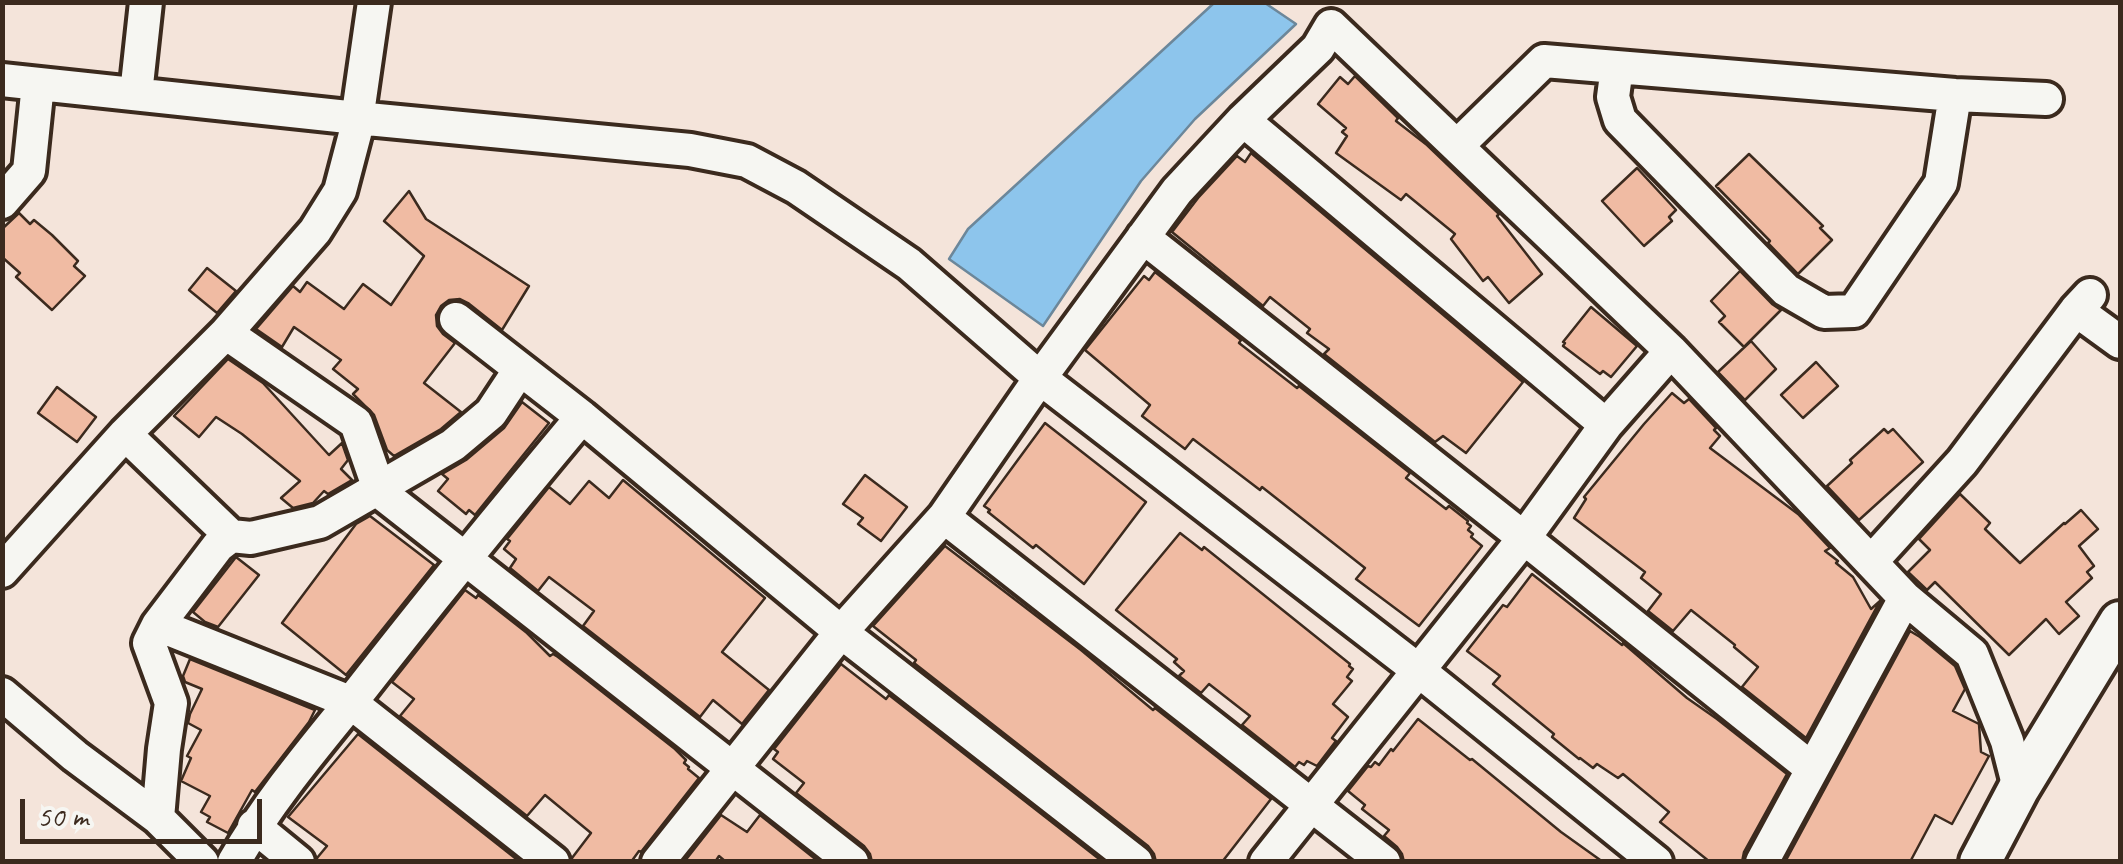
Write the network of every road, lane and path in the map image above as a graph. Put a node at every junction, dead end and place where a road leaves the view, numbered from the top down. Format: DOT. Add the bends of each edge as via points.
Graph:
graph roads {
  1 [pos="146,2"];
  2 [pos="374,2"];
  3 [pos="1617,67"];
  4 [pos="2,80"];
  5 [pos="38,84"];
  6 [pos="136,94"];
  7 [pos="1954,95"];
  8 [pos="2046,99"];
  9 [pos="357,118"];
  10 [pos="1243,120"];
  11 [pos="1457,146"];
  12 [pos="2,202"];
  13 [pos="1144,238"];
  14 [pos="456,319"];
  15 [pos="226,333"];
  16 [pos="2120,342"];
  17 [pos="1671,351"];
  18 [pos="520,369"];
  19 [pos="1040,378"];
  20 [pos="582,417"];
  21 [pos="1606,425"];
  22 [pos="125,434"];
  23 [pos="378,486"];
  24 [pos="944,517"];
  25 [pos="231,536"];
  26 [pos="1524,538"];
  27 [pos="465,557"];
  28 [pos="1871,562"];
  29 [pos="2,571"];
  30 [pos="1905,598"];
  31 [pos="2120,622"];
  32 [pos="158,625"];
  33 [pos="842,632"];
  34 [pos="1418,670"];
  35 [pos="2,694"];
  36 [pos="350,702"];
  37 [pos="732,767"];
  38 [pos="1811,768"];
  39 [pos="2019,788"];
  40 [pos="1312,804"];
  41 [pos="158,818"];
  42 [pos="254,826"];
  43 [pos="202,862"];
  44 [pos="234,862"];
  45 [pos="298,862"];
  46 [pos="553,862"];
  47 [pos="658,862"];
  48 [pos="852,862"];
  49 [pos="1136,862"];
  50 [pos="1266,862"];
  51 [pos="1384,862"];
  52 [pos="1656,862"];
  53 [pos="1762,862"];
  54 [pos="1980,862"];
  1 -- 6 [label="street"];
  2 -- 9 [label="street"];
  3 -- 7 [label="street"];
  3 -- 7 [label="street" via="1613,97 1620,120 1786,290 1824,312 1854,311 1941,183"];
  3 -- 11 [label="street" via="1544,61"];
  4 -- 5 [label="street"];
  5 -- 6 [label="street"];
  5 -- 12 [label="street" via="29,172"];
  6 -- 9 [label="street"];
  7 -- 8 [label="street"];
  9 -- 15 [label="street" via="340,191"];
  9 -- 19 [label="street" via="747,161 909,264"];
  10 -- 11 [label="street" via="1318,48 1331,26"];
  10 -- 13 [label="street"];
  10 -- 21 [label="street"];
  11 -- 17 [label="street"];
  13 -- 19 [label="street"];
  13 -- 26 [label="street"];
  14 -- 18 [label="street"];
  15 -- 22 [label="street"];
  15 -- 23 [label="street" via="356,423"];
  16 -- 28 [label="street" via="2083,302 1962,462"];
  17 -- 21 [label="street"];
  17 -- 28 [label="street"];
  18 -- 20 [label="street"];
  18 -- 23 [label="street" via="479,425"];
  19 -- 24 [label="street"];
  19 -- 34 [label="street"];
  20 -- 27 [label="street"];
  20 -- 33 [label="street"];
  21 -- 26 [label="street"];
  22 -- 25 [label="street"];
  22 -- 29 [label="street"];
  23 -- 25 [label="street" via="320,522 251,538"];
  23 -- 27 [label="street"];
  24 -- 33 [label="street"];
  24 -- 40 [label="street"];
  25 -- 32 [label="street"];
  26 -- 34 [label="street"];
  26 -- 38 [label="street"];
  27 -- 36 [label="street"];
  27 -- 37 [label="street"];
  28 -- 30 [label="street"];
  30 -- 38 [label="street"];
  30 -- 39 [label="street" via="1972,654"];
  31 -- 39 [label="main road"];
  32 -- 36 [label="street"];
  32 -- 41 [label="street" via="149,643 172,703"];
  33 -- 37 [label="street"];
  33 -- 49 [label="street"];
  34 -- 40 [label="street"];
  34 -- 52 [label="street"];
  35 -- 41 [label="street"];
  36 -- 42 [label="street"];
  36 -- 46 [label="street"];
  37 -- 47 [label="street"];
  37 -- 48 [label="street"];
  38 -- 53 [label="street"];
  39 -- 54 [label="main road"];
  40 -- 50 [label="street"];
  40 -- 51 [label="street"];
  41 -- 43 [label="street"];
  42 -- 44 [label="street"];
  42 -- 45 [label="street"];
}
